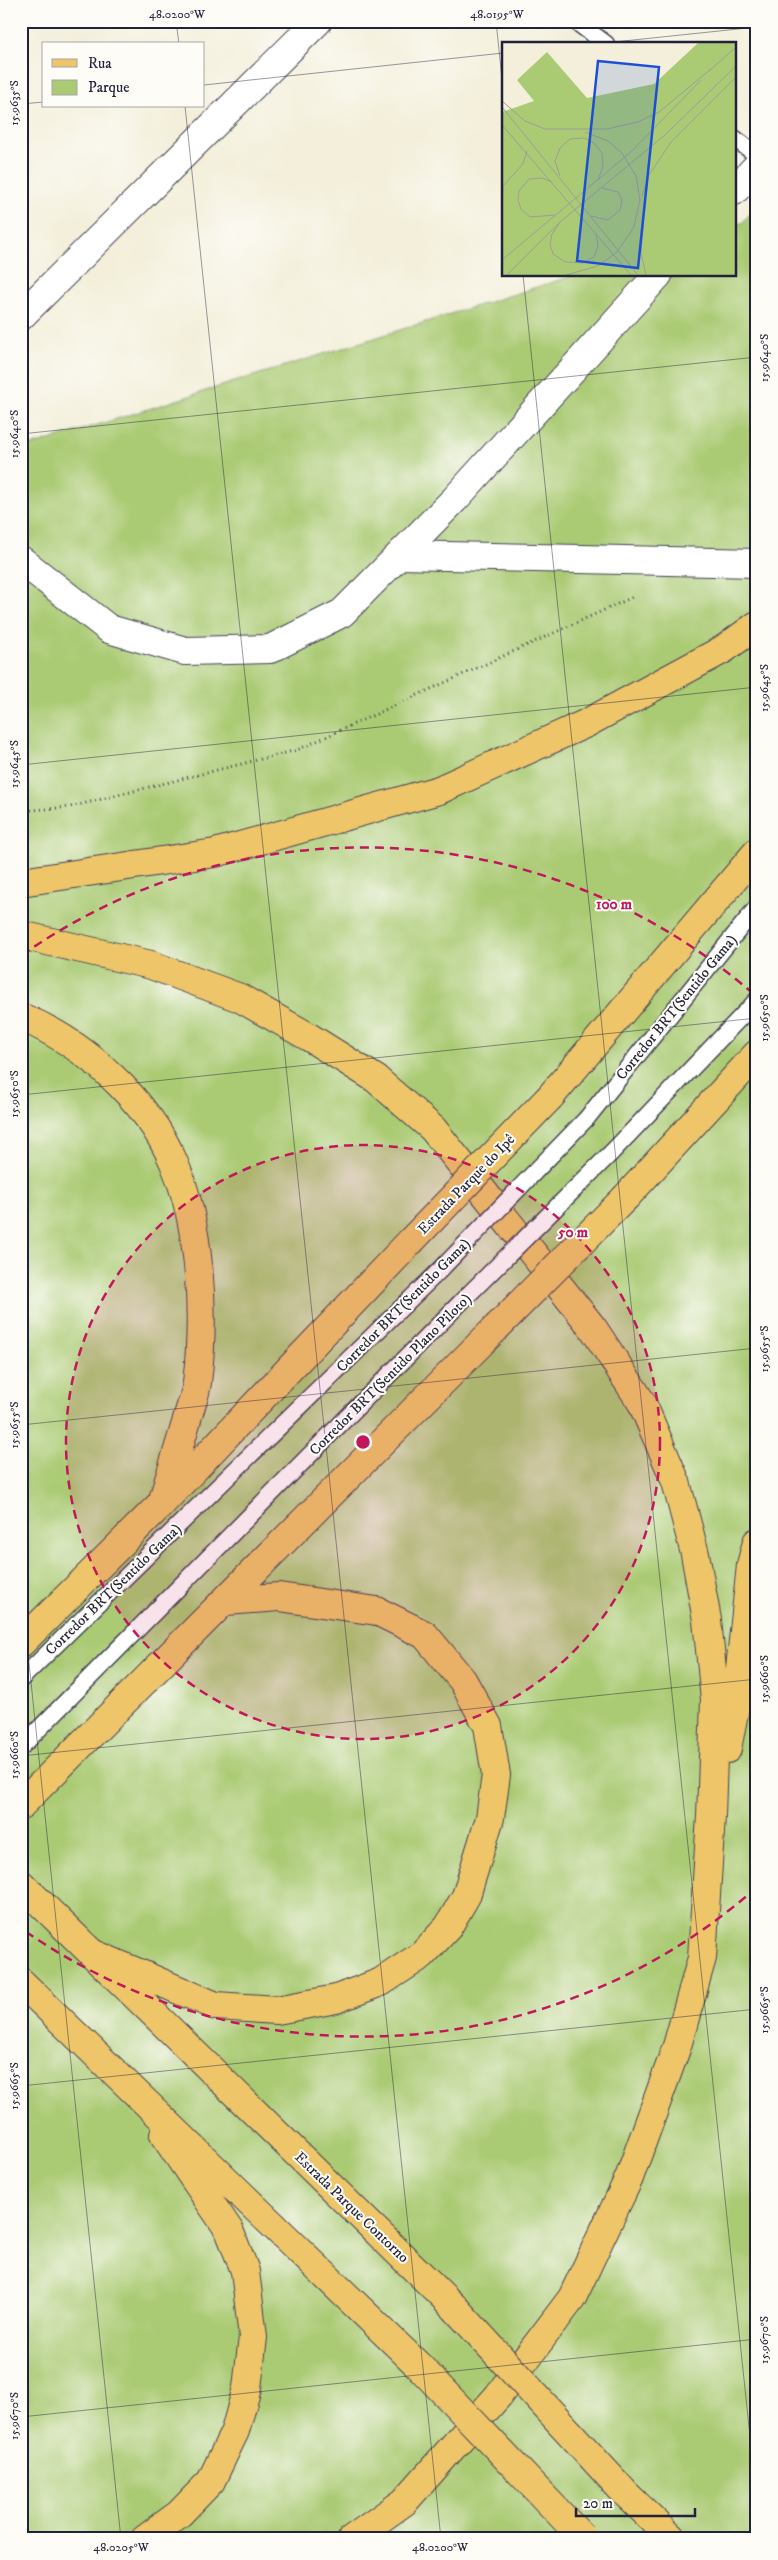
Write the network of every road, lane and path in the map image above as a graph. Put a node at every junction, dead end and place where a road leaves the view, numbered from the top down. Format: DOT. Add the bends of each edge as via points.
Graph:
graph roads {
  1 [pos="318,21"];
  2 [pos="575,21"];
  3 [pos="603,42"];
  4 [pos="736,139"];
  5 [pos="757,155"];
  6 [pos="757,166"];
  7 [pos="736,189"];
  8 [pos="657,276"];
  9 [pos="21,316"];
  10 [pos="400,555"];
  11 [pos="21,560"];
  12 [pos="757,563"];
  13 [pos="644,592"];
  14 [pos="757,624"];
  15 [pos="21,811"];
  16 [pos="757,852"];
  17 [pos="21,882"];
  18 [pos="757,907"];
  19 [pos="21,935"];
  20 [pos="757,1000"];
  21 [pos="21,1017"];
  22 [pos="757,1054"];
  23 [pos="162,1503"];
  24 [pos="757,1542"];
  25 [pos="226,1601"];
  26 [pos="21,1643"];
  27 [pos="21,1679"];
  28 [pos="21,1747"];
  29 [pos="21,1804"];
  30 [pos="711,1816"];
  31 [pos="21,1884"];
  32 [pos="92,1952"];
  33 [pos="21,1982"];
  34 [pos="126,2080"];
  35 [pos="583,2537"];
  36 [pos="145,2539"];
  37 [pos="352,2539"];
  38 [pos="673,2539"];
  1 -- 9 [label="street"];
  2 -- 3 [label="lane"];
  4 -- 5 [label="lane"];
  6 -- 7 [label="street"];
  8 -- 10 [label="street"];
  10 -- 11 [label="street" via="342,614 270,649 185,651 109,629"];
  10 -- 12 [label="street"];
  13 -- 15 [label="path" via="297,750 70,807"];
  14 -- 17 [label="main road" via="724,649 587,723 439,790 214,854"];
  16 -- 23 [label="main road, Estrada Parque do Ipê, bridge" via="550,1097"];
  18 -- 27 [label="lane, Corredor BRT(Sentido Gama), bridge" via="587,1118 438,1272"];
  19 -- 30 [label="main road" via="152,965 240,998 309,1036 376,1079 433,1128 593,1328 642,1403 676,1482 695,1554 707,1620 714,1700"];
  20 -- 28 [label="lane, Corredor BRT(Sentido Plano Piloto), bridge" via="611,1153"];
  21 -- 23 [label="main road" via="48,1028 119,1085 151,1122 174,1162 186,1201 194,1243 201,1326 197,1385"];
  22 -- 25 [label="main road, bridge" via="626,1197"];
  23 -- 26 [label="main road, Estrada Parque do Ipê"];
  24 -- 30 [label="main road" via="751,1565 736,1696"];
  25 -- 29 [label="main road"];
  25 -- 32 [label="main road" via="279,1597 377,1611 425,1635 463,1681 488,1726 496,1775 490,1818 466,1896 448,1927 422,1955 381,1982 336,1999 277,2010 216,2006"];
  30 -- 37 [label="main road" via="702,1958 682,2029 629,2178 572,2298 498,2396 404,2502"];
  31 -- 32 [label="main road, Estrada Parque Contorno"];
  32 -- 38 [label="main road, Estrada Parque Contorno, bridge" via="455,2308 625,2492"];
  33 -- 34 [label="main road"];
  34 -- 35 [label="main road, bridge" via="419,2366"];
  34 -- 36 [label="main road" via="230,2230 245,2271 253,2337 247,2388 235,2431 211,2480 180,2514"];
}
